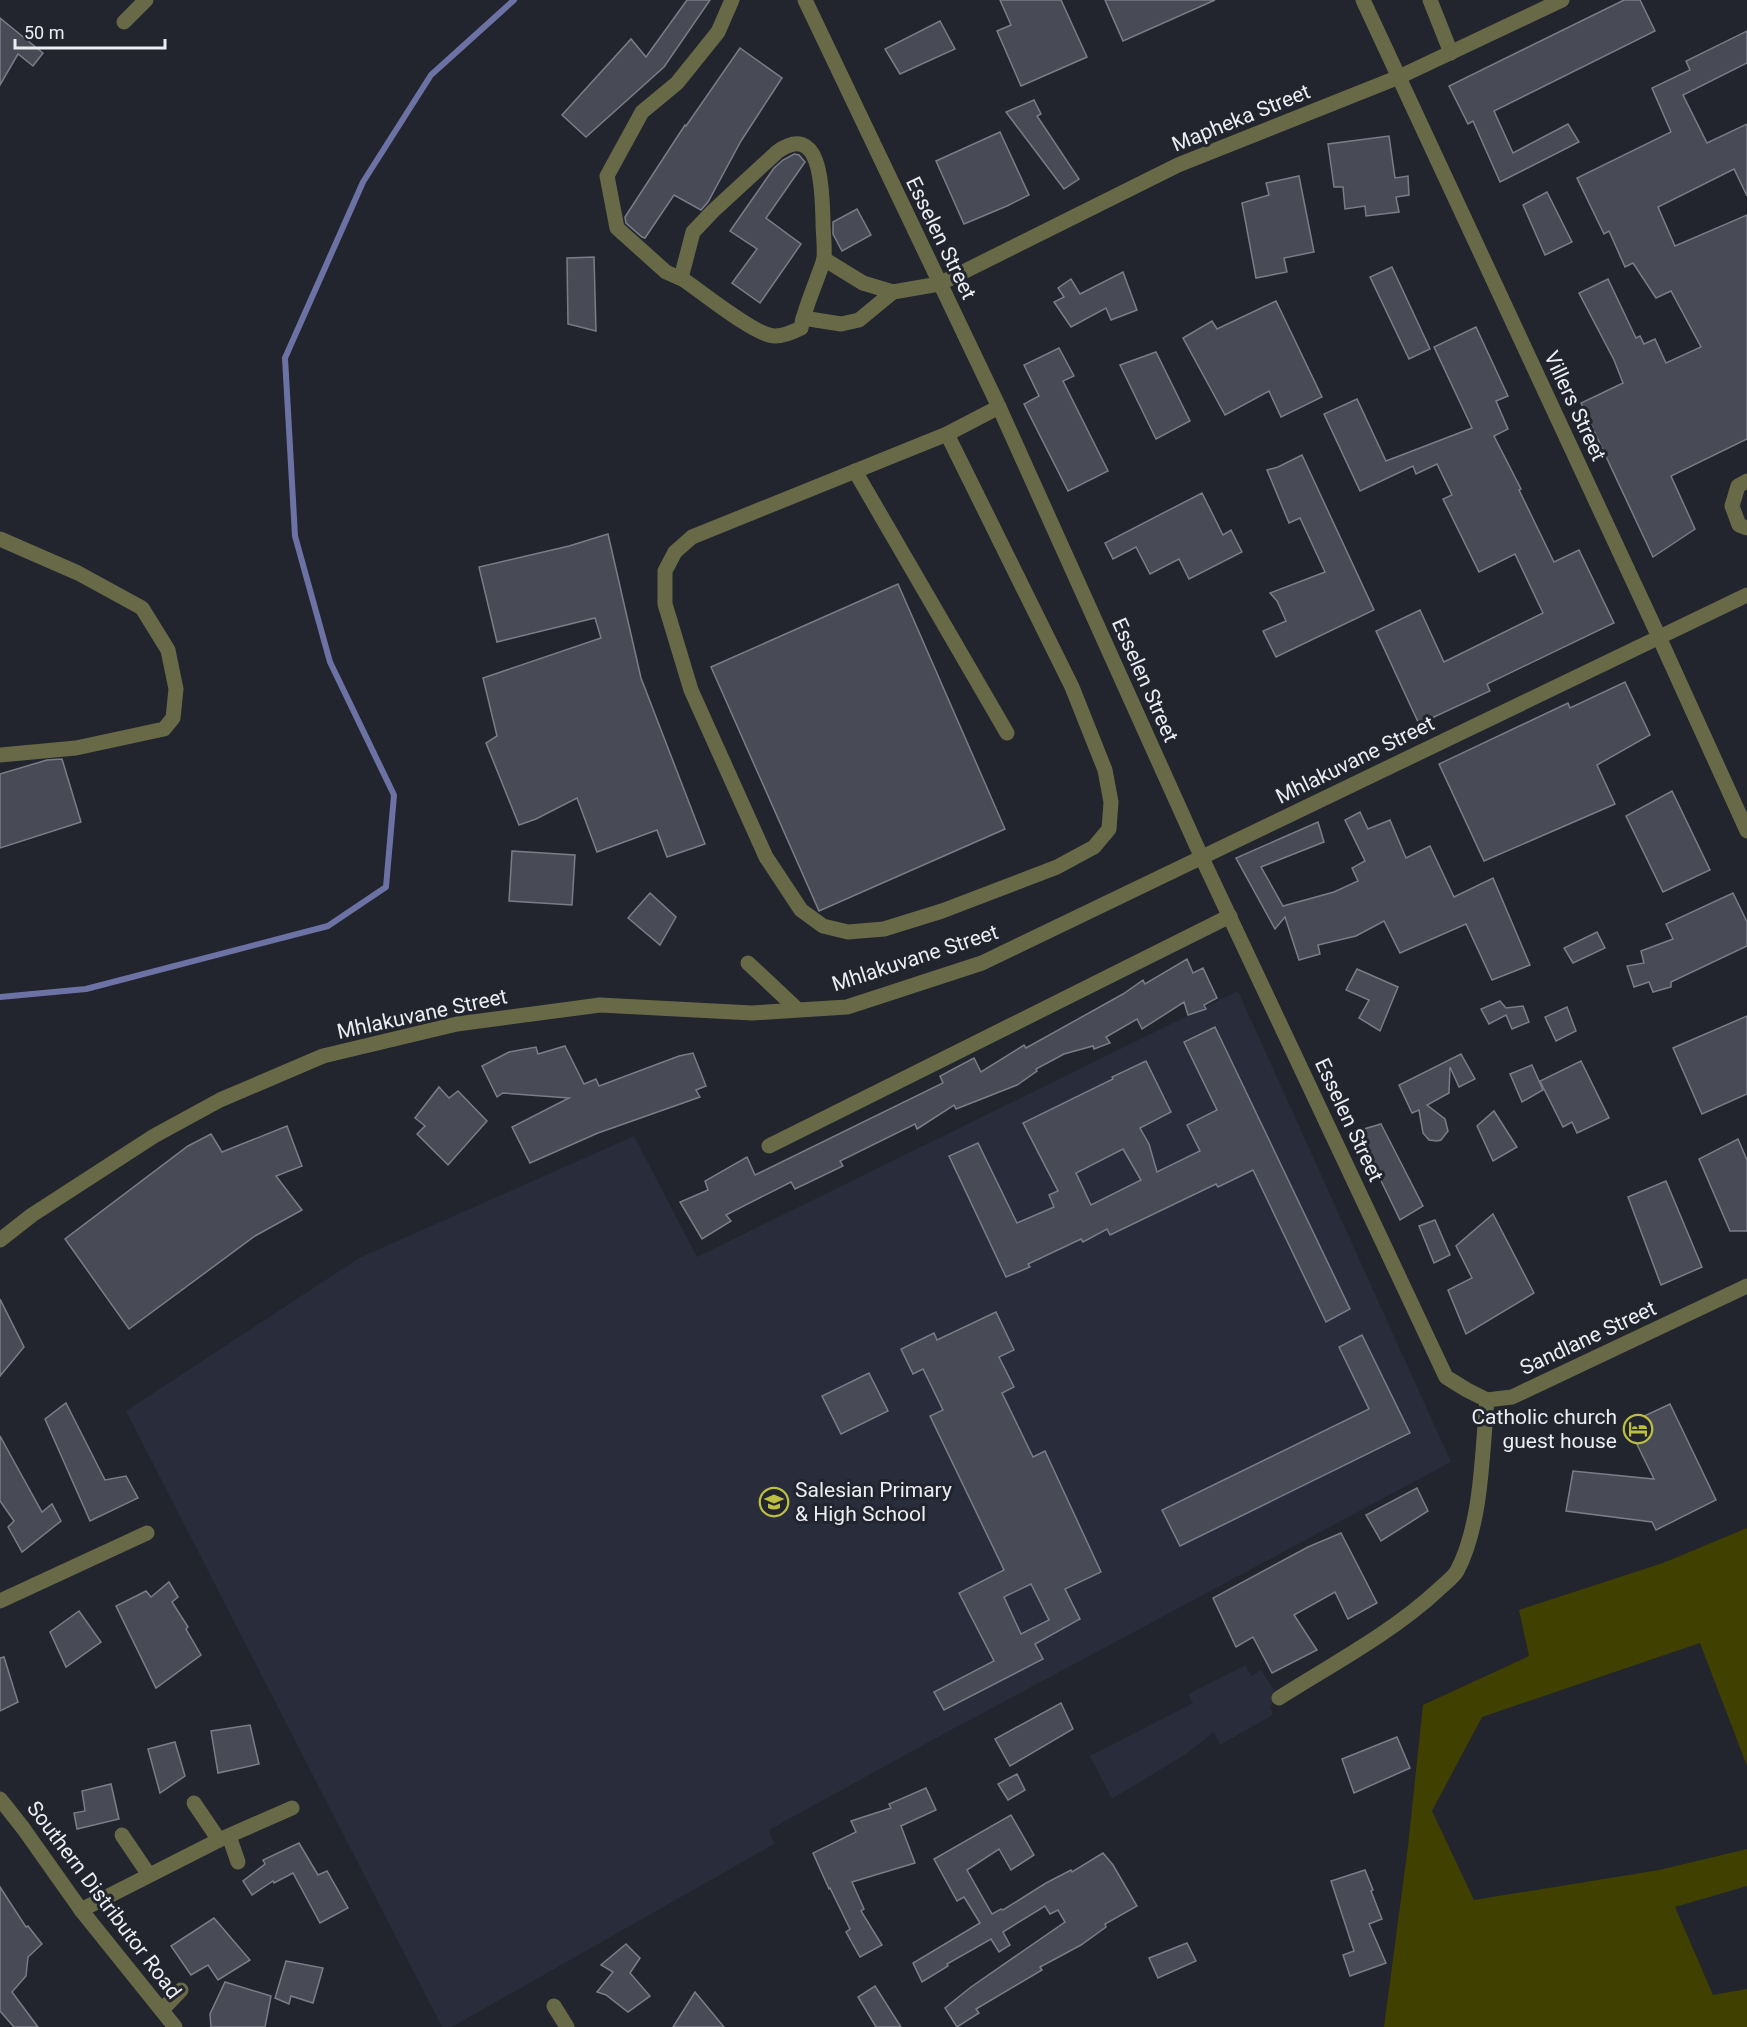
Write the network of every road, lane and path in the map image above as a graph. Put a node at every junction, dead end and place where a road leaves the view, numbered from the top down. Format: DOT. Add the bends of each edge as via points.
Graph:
graph roads {
  1 [pos="146,0"];
  2 [pos="732,0"];
  3 [pos="805,0"];
  4 [pos="1363,0"];
  5 [pos="1430,0"];
  6 [pos="1562,0"];
  7 [pos="124,22"];
  8 [pos="1451,52"];
  9 [pos="1399,77"];
  10 [pos="824,260"];
  11 [pos="684,280"];
  12 [pos="939,284"];
  13 [pos="893,292"];
  14 [pos="803,318"];
  15 [pos="999,407"];
  16 [pos="947,434"];
  17 [pos="855,471"];
  18 [pos="1747,481"];
  19 [pos="1747,528"];
  20 [pos="0,539"];
  21 [pos="1747,595"];
  22 [pos="1659,637"];
  23 [pos="1007,733"];
  24 [pos="0,755"];
  25 [pos="1747,831"];
  26 [pos="1202,858"];
  27 [pos="1230,916"];
  28 [pos="747,963"];
  29 [pos="797,1010"];
  30 [pos="769,1146"];
  31 [pos="0,1239"];
  32 [pos="1747,1286"];
  33 [pos="1487,1400"];
  34 [pos="147,1533"];
  35 [pos="0,1601"];
  36 [pos="1279,1698"];
  37 [pos="0,1799"];
  38 [pos="194,1803"];
  39 [pos="291,1808"];
  40 [pos="122,1835"];
  41 [pos="224,1838"];
  42 [pos="238,1862"];
  43 [pos="149,1875"];
  44 [pos="81,1910"];
  45 [pos="181,1990"];
  46 [pos="554,2006"];
  47 [pos="162,2010"];
  48 [pos="175,2027"];
  49 [pos="567,2027"];
  1 -- 7 [label="street"];
  2 -- 11 [label="street" via="718,32 677,83 642,112 606,176 617,228 666,272"];
  3 -- 12 [label="street, Esselen Street"];
  4 -- 9 [label="street, Villers Street"];
  5 -- 8 [label="street"];
  6 -- 8 [label="street, Mapheka Street"];
  8 -- 9 [label="street, Mapheka Street"];
  9 -- 12 [label="street, Mapheka Street" via="1178,165"];
  9 -- 22 [label="street, Villers Street"];
  10 -- 11 [label="street" via="822,184 815,156 796,143 777,152 693,232 681,278"];
  10 -- 13 [label="street" via="863,284"];
  10 -- 14 [label="street"];
  11 -- 14 [label="street" via="743,324 772,337 801,328"];
  12 -- 13 [label="street, Mapheka Street"];
  12 -- 15 [label="street, Esselen Street"];
  13 -- 14 [label="street" via="859,320 841,324"];
  15 -- 16 [label="street"];
  15 -- 26 [label="street, Esselen Street"];
  16 -- 17 [label="street"];
  16 -- 17 [label="street" via="1072,687 1105,770 1111,802 1109,829 1094,847 1057,867 930,915 884,929 848,932 823,926 801,910 766,857 691,690 665,604 665,571 675,552 692,537"];
  17 -- 23 [label="street"];
  18 -- 19 [label="street" via="1738,486 1732,506 1739,525"];
  20 -- 24 [label="street" via="78,573 142,608 168,650 176,689 173,718 164,729 76,748"];
  21 -- 22 [label="street, Mhlakuvane Street"];
  22 -- 25 [label="street, Villers Street"];
  22 -- 26 [label="street, Mhlakuvane Street"];
  26 -- 27 [label="street, Esselen Street"];
  26 -- 29 [label="street, Mhlakuvane Street" via="982,963 847,1007"];
  27 -- 30 [label="street"];
  27 -- 33 [label="street, Esselen Street" via="1446,1377"];
  28 -- 29 [label="street"];
  29 -- 31 [label="street, Mhlakuvane Street" via="752,1013 600,1005 456,1024 323,1056 220,1100 154,1136"];
  32 -- 33 [label="street, Sandlane Street" via="1512,1397"];
  33 -- 36 [label="street" via="1471,1537 1456,1573 1426,1601"];
  34 -- 35 [label="street"];
  37 -- 44 [label="street, Southern Distributor Road"];
  38 -- 41 [label="street"];
  39 -- 41 [label="street"];
  40 -- 43 [label="street"];
  41 -- 42 [label="street"];
  41 -- 43 [label="street"];
  43 -- 44 [label="street"];
  44 -- 47 [label="street, Southern Distributor Road"];
  45 -- 47 [label="street"];
  46 -- 49 [label="street"];
  47 -- 48 [label="street, Southern Distributor Road"];
}
